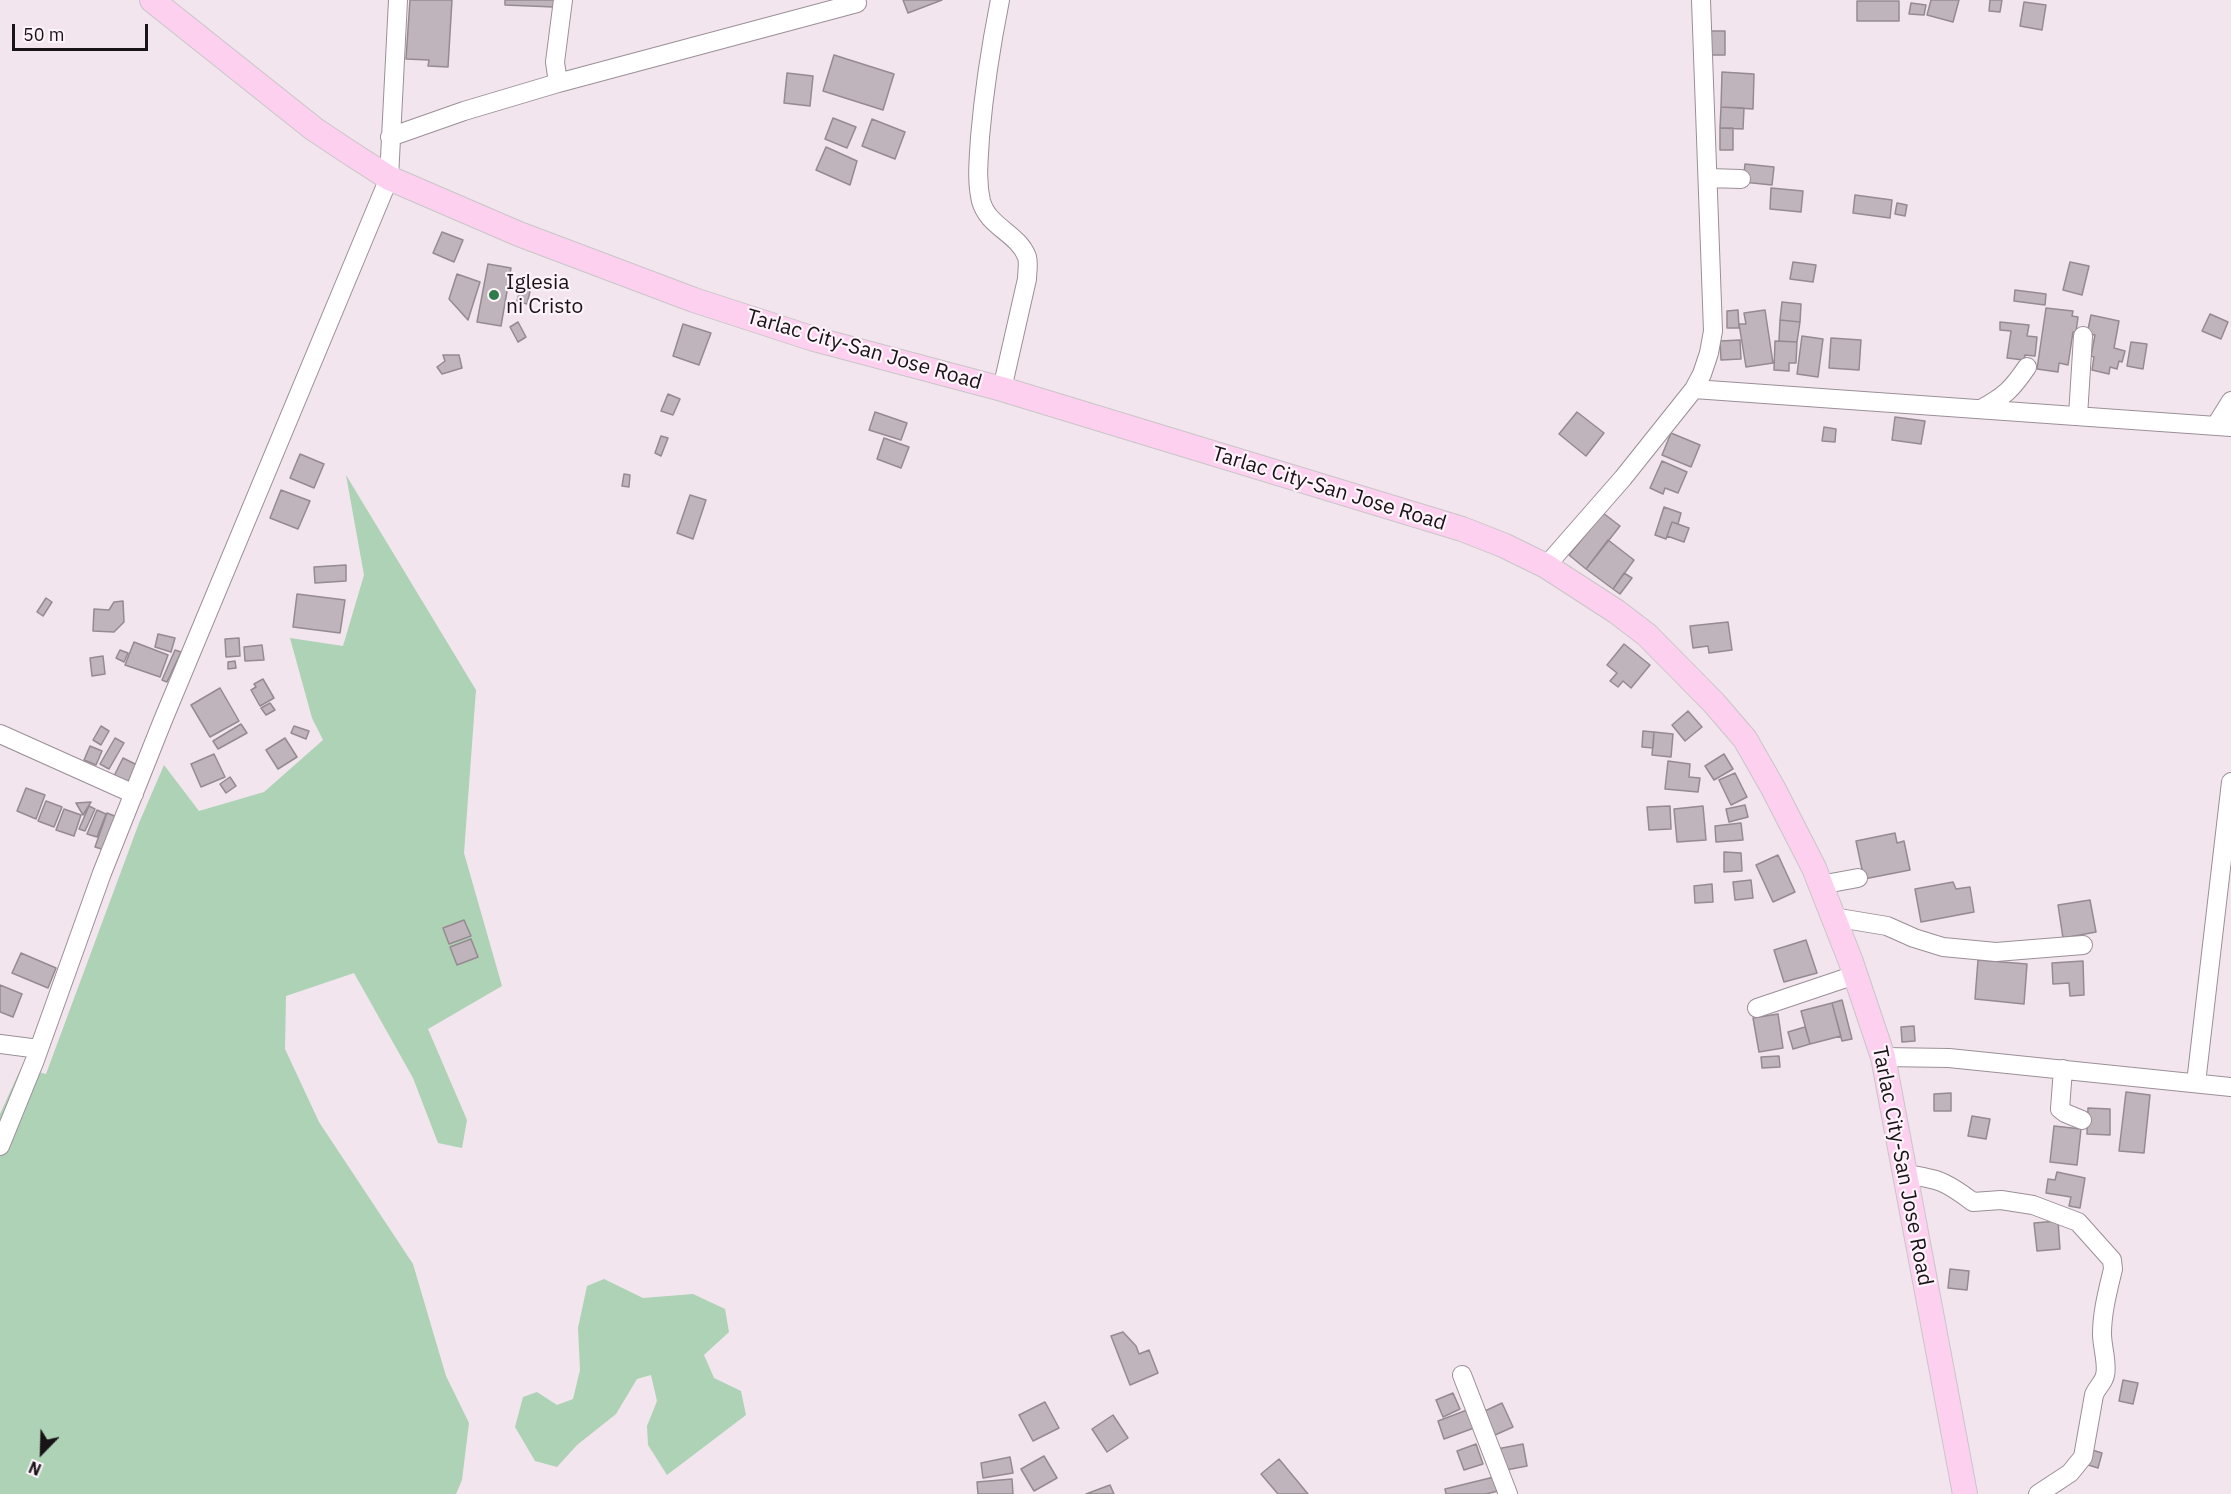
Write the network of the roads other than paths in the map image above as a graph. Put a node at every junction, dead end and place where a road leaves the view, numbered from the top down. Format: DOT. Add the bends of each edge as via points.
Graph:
graph roads {
  1 [pos="152,0"];
  2 [pos="398,0"];
  3 [pos="563,0"];
  4 [pos="1000,0"];
  5 [pos="1701,0"];
  6 [pos="857,3"];
  7 [pos="558,83"];
  8 [pos="390,137"];
  9 [pos="388,177"];
  10 [pos="1709,178"];
  11 [pos="1741,179"];
  12 [pos="2083,336"];
  13 [pos="2027,367"];
  14 [pos="1002,389"];
  15 [pos="1694,389"];
  16 [pos="2231,401"];
  17 [pos="1981,409"];
  18 [pos="2078,416"];
  19 [pos="2223,426"];
  20 [pos="1546,566"];
  21 [pos="0,734"];
  22 [pos="2231,782"];
  23 [pos="134,794"];
  24 [pos="1858,878"];
  25 [pos="1820,885"];
  26 [pos="1833,917"];
  27 [pos="2083,945"];
  28 [pos="1855,975"];
  29 [pos="1757,1008"];
  30 [pos="0,1044"];
  31 [pos="39,1049"];
  32 [pos="1883,1057"];
  33 [pos="2063,1069"];
  34 [pos="2196,1083"];
  35 [pos="2231,1087"];
  36 [pos="2082,1120"];
  37 [pos="0,1146"];
  38 [pos="1905,1174"];
  39 [pos="1462,1375"];
  40 [pos="1508,1494"];
  41 [pos="1965,1494"];
  42 [pos="2038,1494"];
  1 -- 9 [label="main road, Tarlac City-San Jose Road" via="314,129"];
  2 -- 8 [label="street"];
  3 -- 7 [label="street" via="555,62"];
  4 -- 14 [label="street" via="982,119 979,188 984,209 993,223 1023,249 1028,266"];
  5 -- 10 [label="street"];
  6 -- 7 [label="street"];
  7 -- 8 [label="street"];
  8 -- 9 [label="street"];
  9 -- 14 [label="main road, Tarlac City-San Jose Road" via="578,257 694,300 814,339"];
  9 -- 23 [label="street"];
  10 -- 11 [label="street"];
  10 -- 15 [label="street" via="1713,331 1709,353"];
  12 -- 18 [label="street"];
  13 -- 17 [label="street" via="2014,387"];
  14 -- 20 [label="main road, Tarlac City-San Jose Road" via="1419,515 1503,545"];
  15 -- 17 [label="street"];
  15 -- 20 [label="street" via="1637,462"];
  16 -- 19 [label="street"];
  17 -- 18 [label="street"];
  18 -- 19 [label="street"];
  20 -- 25 [label="main road, Tarlac City-San Jose Road" via="1647,635 1745,739"];
  21 -- 23 [label="street"];
  22 -- 34 [label="street"];
  23 -- 31 [label="street"];
  24 -- 25 [label="street"];
  25 -- 26 [label="main road, Tarlac City-San Jose Road"];
  26 -- 27 [label="street" via="1887,926 1943,947 1996,952"];
  26 -- 28 [label="main road, Tarlac City-San Jose Road"];
  28 -- 29 [label="street"];
  28 -- 32 [label="main road, Tarlac City-San Jose Road"];
  30 -- 31 [label="street"];
  31 -- 37 [label="street"];
  32 -- 33 [label="street" via="1949,1058"];
  32 -- 38 [label="main road, Tarlac City-San Jose Road"];
  33 -- 34 [label="street"];
  33 -- 36 [label="street" via="2060,1109"];
  34 -- 35 [label="street"];
  38 -- 41 [label="main road, Tarlac City-San Jose Road"];
  38 -- 42 [label="street" via="1949,1184 1973,1202 2001,1200 2033,1205 2078,1222 2112,1260 2102,1331 2105,1378 2094,1395 2083,1458 2070,1473"];
  39 -- 40 [label="street"];
}
